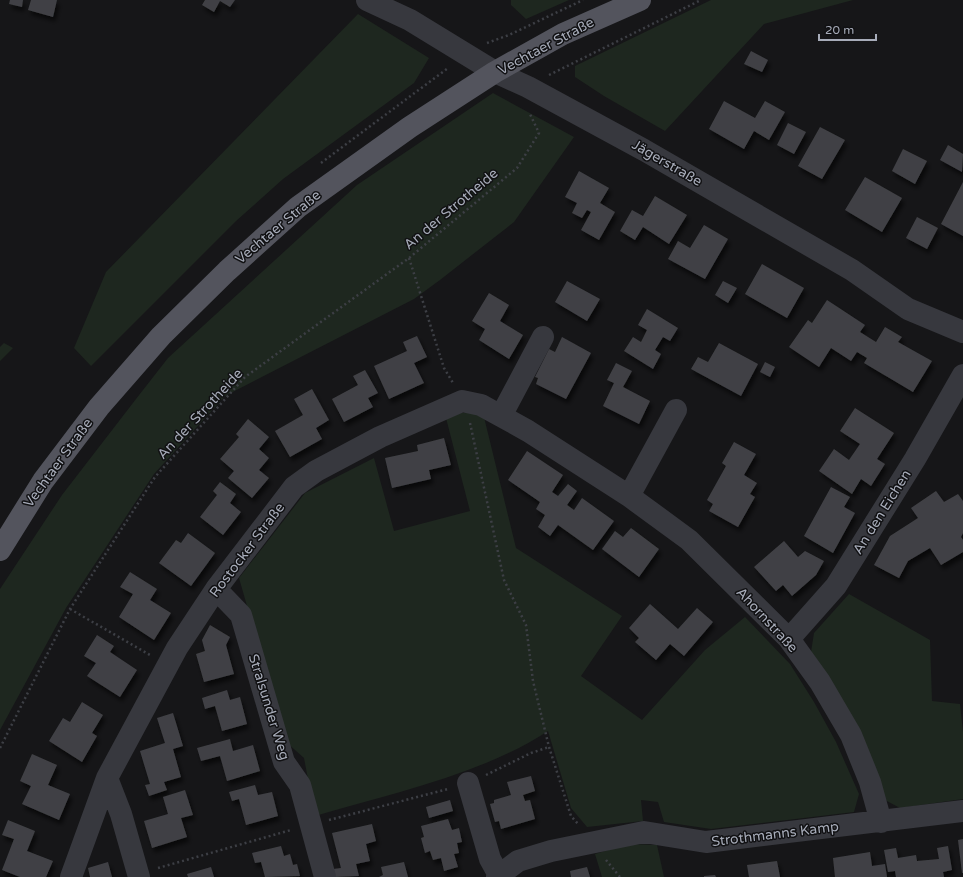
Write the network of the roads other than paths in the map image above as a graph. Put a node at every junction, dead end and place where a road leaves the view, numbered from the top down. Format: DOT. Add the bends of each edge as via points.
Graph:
graph roads {
  1 [pos="368,0"];
  2 [pos="640,0"];
  3 [pos="495,72"];
  4 [pos="963,332"];
  5 [pos="543,337"];
  6 [pos="963,375"];
  7 [pos="462,401"];
  8 [pos="676,410"];
  9 [pos="501,416"];
  10 [pos="629,496"];
  11 [pos="0,550"];
  12 [pos="216,589"];
  13 [pos="788,639"];
  14 [pos="107,778"];
  15 [pos="468,784"];
  16 [pos="963,811"];
  17 [pos="881,822"];
  18 [pos="138,875"];
  19 [pos="499,876"];
  20 [pos="71,877"];
  21 [pos="324,877"];
  1 -- 3 [label="street, Jägerstraße" via="410,20"];
  2 -- 3 [label="main road, Vechtaer Straße" via="563,34"];
  3 -- 4 [label="street, Jägerstraße" via="528,87 644,150 852,270 908,309"];
  3 -- 11 [label="main road, Vechtaer Straße" via="410,127 298,207 227,271 161,336 99,408 43,481"];
  5 -- 9 [label="street"];
  6 -- 13 [label="street, An den Eichen" via="915,459 836,586"];
  7 -- 9 [label="street, Ahornstraße" via="481,405"];
  7 -- 12 [label="street, Rostocker Straße" via="380,438 316,471 294,487"];
  8 -- 10 [label="street"];
  9 -- 10 [label="street, Ahornstraße"];
  10 -- 13 [label="street, Ahornstraße" via="689,540"];
  12 -- 14 [label="street, Rostocker Straße" via="168,665"];
  12 -- 21 [label="street, Stralsunder Weg" via="241,615 284,762 300,785"];
  13 -- 17 [label="street, Ahornstraße" via="820,682 851,735 870,782"];
  14 -- 18 [label="street" via="121,814"];
  14 -- 20 [label="street, Rostocker Straße"];
  15 -- 19 [label="street" via="490,859"];
  16 -- 17 [label="street, Strothmanns Kamp"];
  17 -- 19 [label="street, Strothmanns Kamp" via="706,842 644,832 551,851 518,861"];
}
